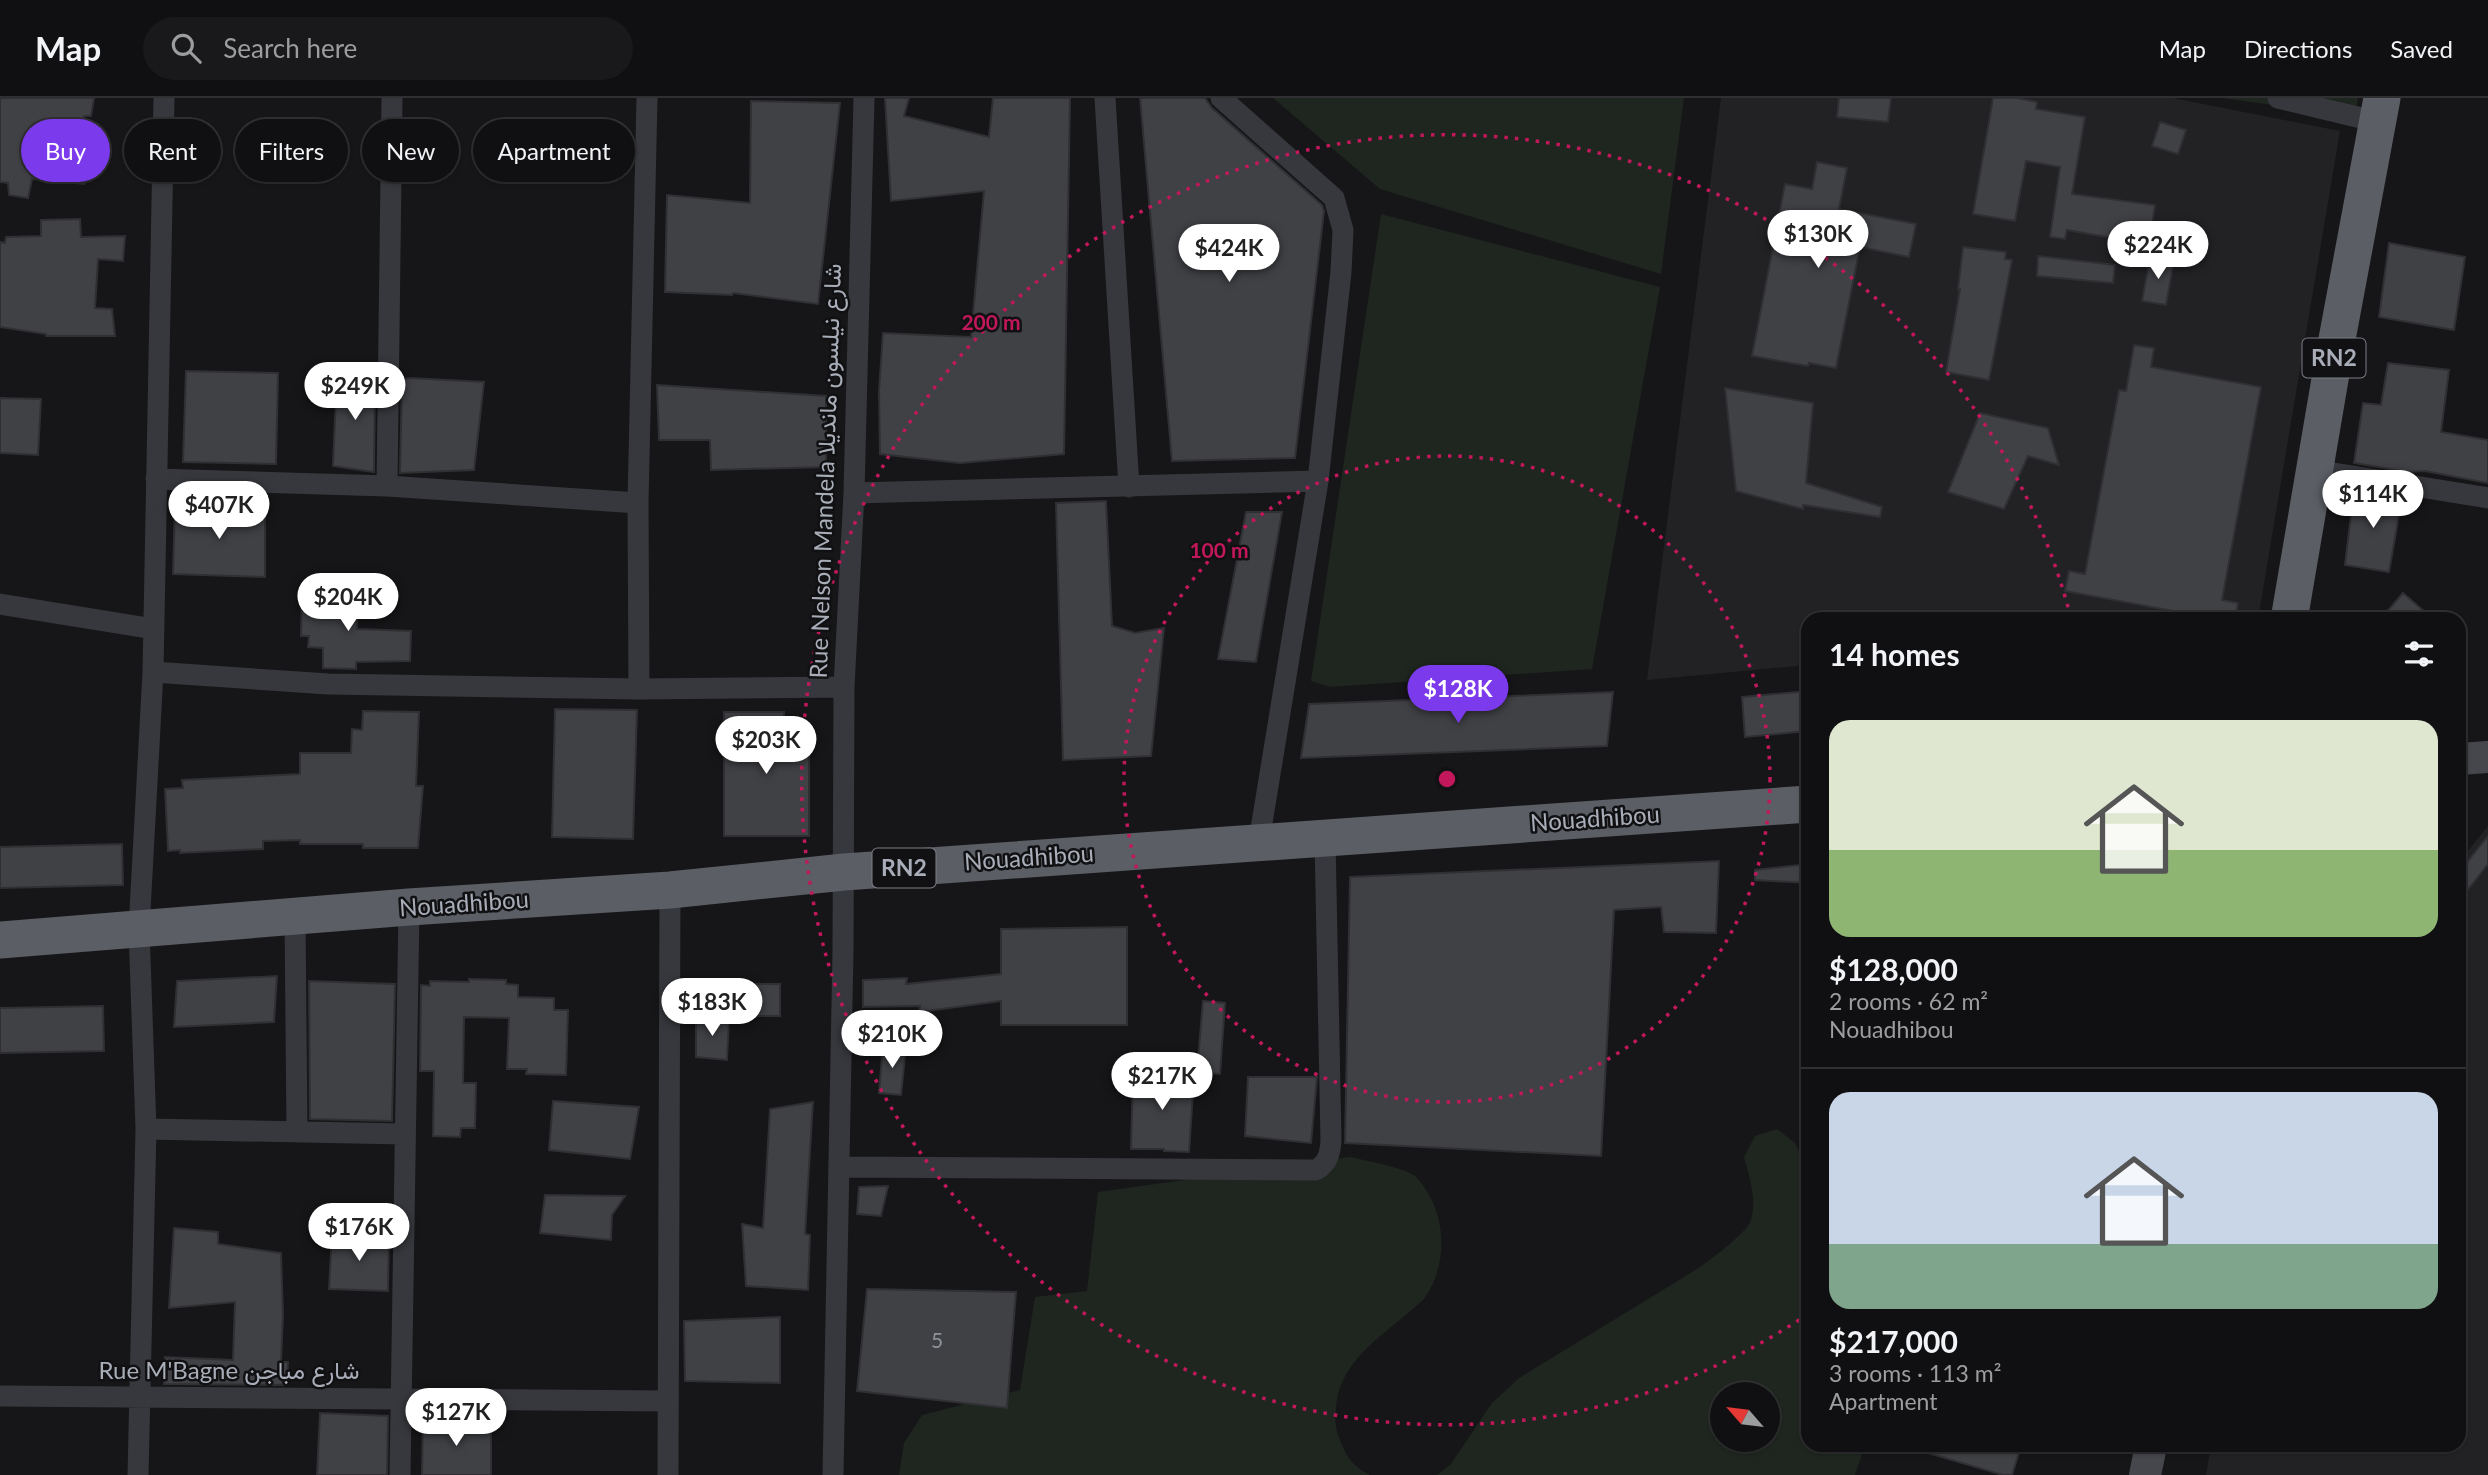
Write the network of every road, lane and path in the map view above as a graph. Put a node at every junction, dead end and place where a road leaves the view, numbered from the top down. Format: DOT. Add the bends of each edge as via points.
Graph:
graph roads {
  1 [pos="164,98"];
  2 [pos="392,98"];
  3 [pos="647,98"];
  4 [pos="864,98"];
  5 [pos="1105,98"];
  6 [pos="1221,98"];
  7 [pos="2278,98"];
  8 [pos="2380,110"];
  9 [pos="2315,470"];
  10 [pos="156,479"];
  11 [pos="1318,481"];
  12 [pos="387,486"];
  13 [pos="1129,487"];
  14 [pos="854,493"];
  15 [pos="2488,498"];
  16 [pos="638,503"];
  17 [pos="0,604"];
  18 [pos="2290,612"];
  19 [pos="154,629"];
  20 [pos="153,672"];
  21 [pos="844,687"];
  22 [pos="639,689"];
  23 [pos="2488,757"];
  24 [pos="2466,759"];
  25 [pos="1801,805"];
  26 [pos="1325,839"];
  27 [pos="1259,841"];
  28 [pos="845,872"];
  29 [pos="670,890"];
  30 [pos="409,907"];
  31 [pos="295,917"];
  32 [pos="139,929"];
  33 [pos="0,940"];
  34 [pos="146,1129"];
  35 [pos="297,1132"];
  36 [pos="405,1134"];
  37 [pos="840,1167"];
  38 [pos="0,1396"];
  39 [pos="140,1396"];
  40 [pos="401,1398"];
  41 [pos="668,1401"];
  42 [pos="2150,1452"];
  43 [pos="138,1475"];
  44 [pos="400,1475"];
  45 [pos="668,1475"];
  46 [pos="834,1475"];
  47 [pos="2146,1475"];
  1 -- 10 [label="street"];
  2 -- 12 [label="street"];
  3 -- 16 [label="street"];
  4 -- 14 [label="street, Rue Nelson Mandela شارع نيلسون مانديلا"];
  5 -- 13 [label="street"];
  6 -- 11 [label="street" via="1334,198 1341,218 1341,272"];
  7 -- 8 [label="street"];
  8 -- 9 [label="highway, RN2"];
  9 -- 15 [label="street"];
  9 -- 18 [label="highway, RN2"];
  10 -- 12 [label="street"];
  10 -- 19 [label="street"];
  11 -- 13 [label="street"];
  11 -- 27 [label="street"];
  12 -- 16 [label="street"];
  13 -- 14 [label="street"];
  14 -- 21 [label="street, Rue Nelson Mandela شارع نيلسون مانديلا"];
  16 -- 22 [label="street"];
  17 -- 19 [label="street"];
  19 -- 20 [label="street"];
  20 -- 22 [label="street" via="328,684"];
  20 -- 32 [label="street"];
  21 -- 22 [label="street"];
  21 -- 28 [label="street, Rue Nelson Mandela شارع نيلسون مانديلا"];
  23 -- 24 [label="main road"];
  25 -- 26 [label="highway, Nouadhibou / RN2"];
  26 -- 27 [label="highway, Nouadhibou / RN2"];
  26 -- 37 [label="street" via="1331,1141 1325,1165 1316,1170"];
  27 -- 28 [label="highway, Nouadhibou / RN2"];
  28 -- 29 [label="highway, Nouadhibou / RN2"];
  28 -- 37 [label="street, Rue Nelson Mandela شارع نيلسون مانديلا"];
  29 -- 30 [label="highway, Nouadhibou / RN2"];
  29 -- 41 [label="street"];
  30 -- 31 [label="highway, Nouadhibou / RN2"];
  30 -- 36 [label="street"];
  31 -- 32 [label="highway, Nouadhibou / RN2"];
  31 -- 35 [label="street"];
  32 -- 33 [label="highway, Nouadhibou / RN2"];
  32 -- 34 [label="street"];
  34 -- 35 [label="street"];
  34 -- 39 [label="street"];
  35 -- 36 [label="street"];
  36 -- 40 [label="street"];
  37 -- 46 [label="street, Rue Nelson Mandela شارع نيلسون مانديلا"];
  38 -- 39 [label="street, Rue M'Bagne شارع مباجن"];
  39 -- 40 [label="street, Rue M'Bagne شارع مباجن"];
  39 -- 43 [label="street"];
  40 -- 41 [label="street, Rue M'Bagne شارع مباجن"];
  40 -- 44 [label="street"];
  41 -- 45 [label="street"];
  42 -- 47 [label="main road"];
}
